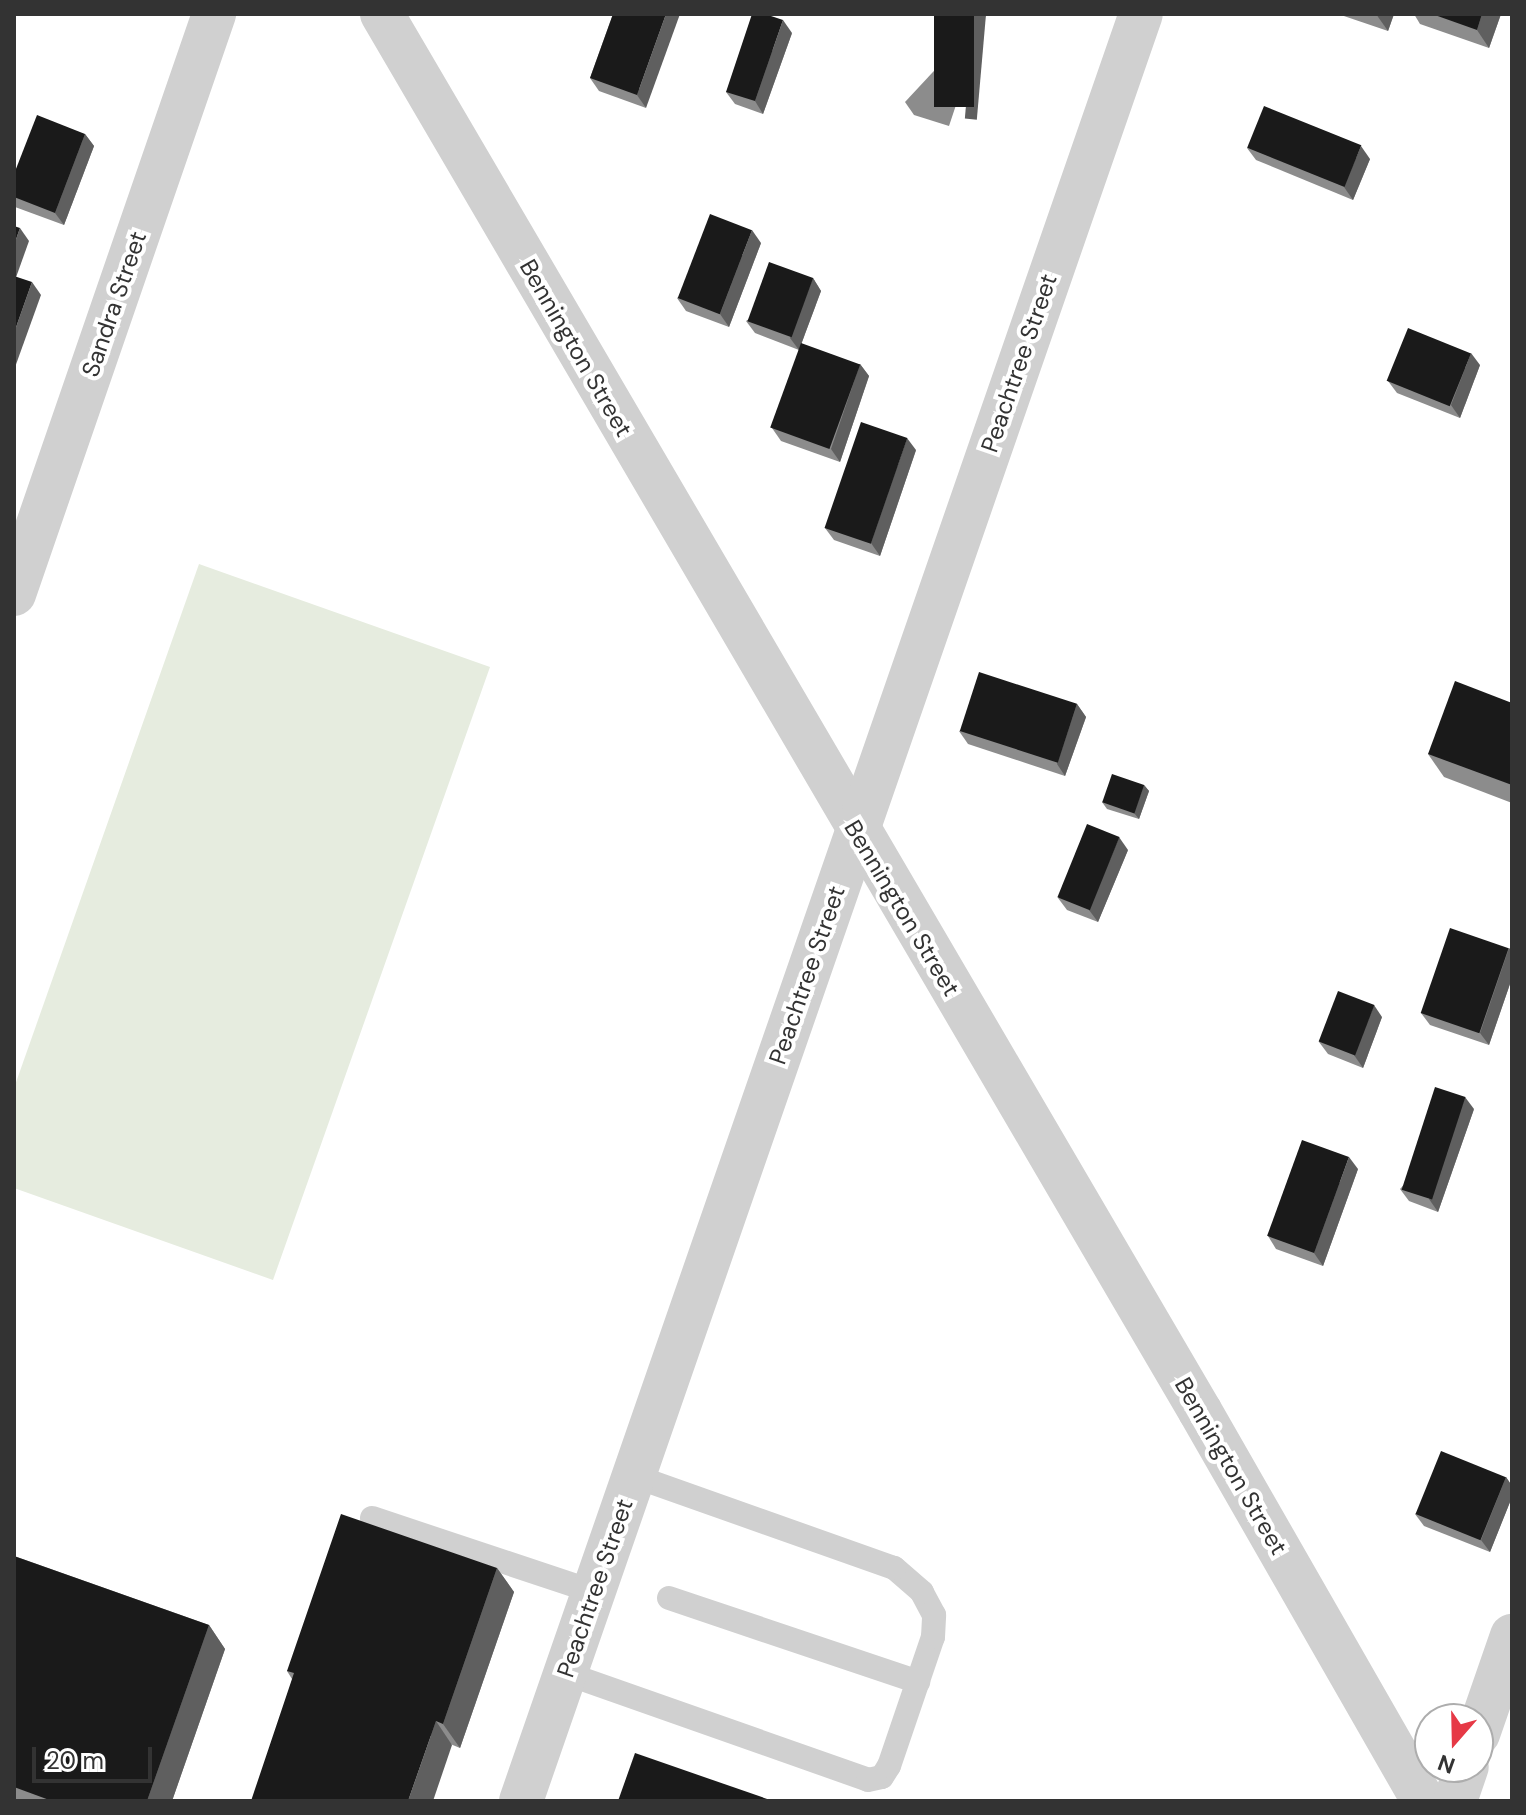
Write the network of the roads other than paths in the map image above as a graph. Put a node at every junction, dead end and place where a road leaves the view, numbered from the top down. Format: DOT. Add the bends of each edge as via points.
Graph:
graph roads {
  1 [pos="214,14"];
  2 [pos="382,14"];
  3 [pos="1141,14"];
  4 [pos="14,594"];
  5 [pos="857,831"];
  6 [pos="634,1476"];
  7 [pos="372,1518"];
  8 [pos="594,1592"];
  9 [pos="669,1598"];
  10 [pos="1512,1636"];
  11 [pos="565,1673"];
  12 [pos="918,1682"];
  13 [pos="1489,1703"];
  14 [pos="521,1801"];
  15 [pos="1423,1801"];
  1 -- 4 [label="street, Sandra Street"];
  2 -- 5 [label="street, Bennington Street"];
  3 -- 5 [label="street, Peachtree Street"];
  5 -- 6 [label="street, Peachtree Street"];
  5 -- 15 [label="street, Bennington Street"];
  6 -- 8 [label="street, Peachtree Street"];
  6 -- 12 [label="lane" via="894,1568 922,1592 934,1615 933,1637"];
  7 -- 8 [label="lane"];
  8 -- 11 [label="street, Peachtree Street"];
  9 -- 12 [label="lane"];
  10 -- 13 [label="street"];
  11 -- 12 [label="lane" via="868,1780 882,1777 889,1766"];
  11 -- 14 [label="street, Peachtree Street"];
}
